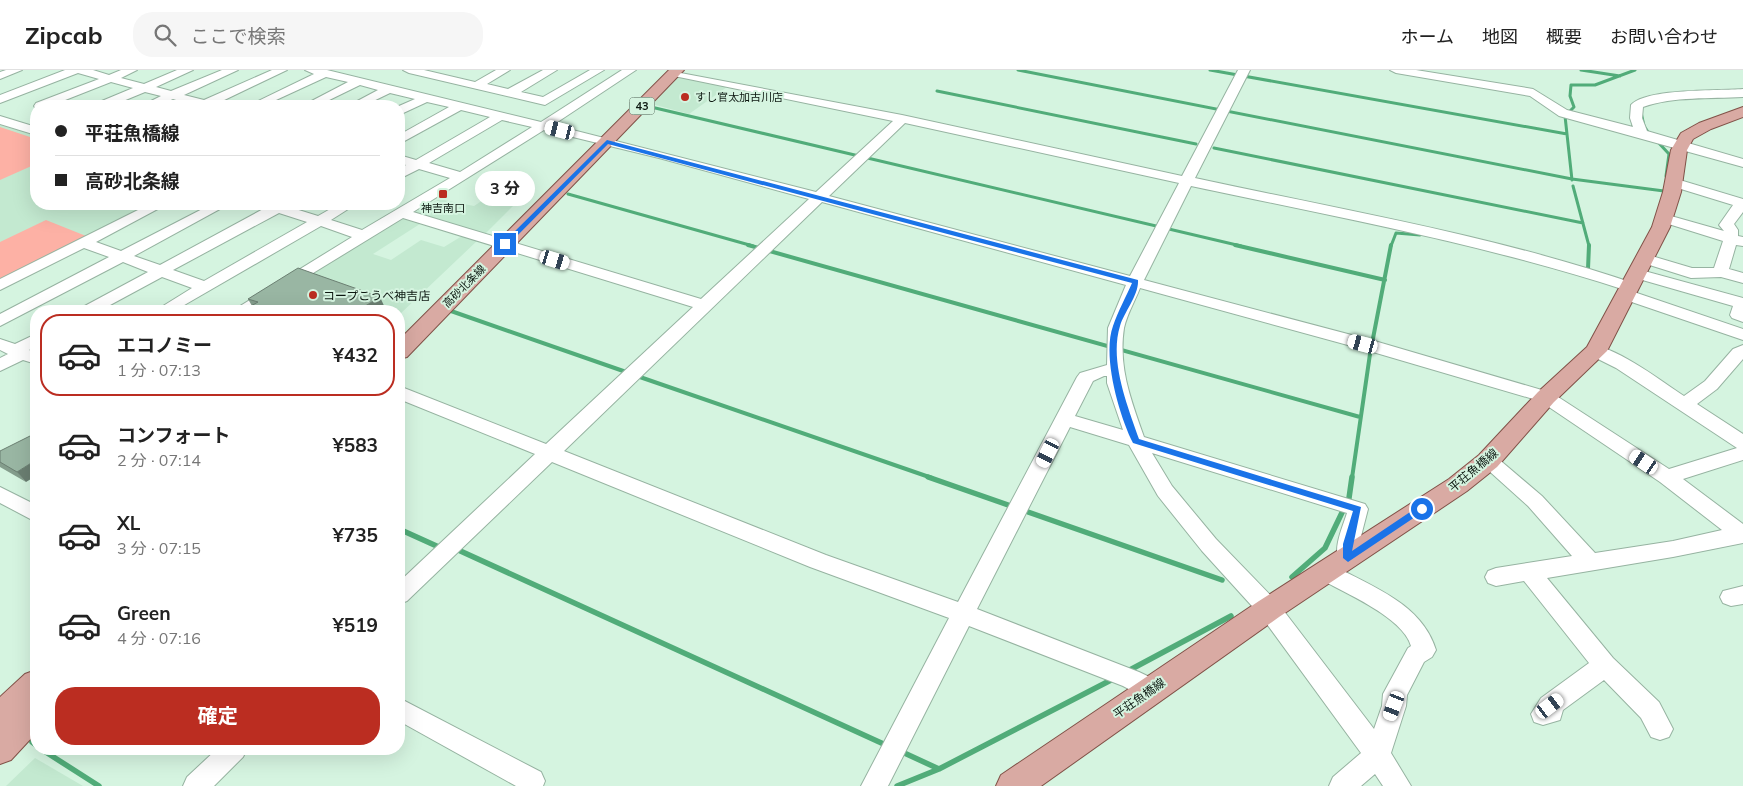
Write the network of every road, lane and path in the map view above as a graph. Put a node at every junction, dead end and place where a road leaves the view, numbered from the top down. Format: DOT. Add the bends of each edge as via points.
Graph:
graph roads {
  1 [pos="16,70"];
  2 [pos="75,70"];
  3 [pos="80,70"];
  4 [pos="131,70"];
  5 [pos="187,70"];
  6 [pos="232,70"];
  7 [pos="281,70"];
  8 [pos="311,70"];
  9 [pos="413,70"];
  10 [pos="457,70"];
  11 [pos="504,70"];
  12 [pos="551,70"];
  13 [pos="598,70"];
  14 [pos="630,70"];
  15 [pos="1244,70"];
  16 [pos="1396,70"];
  17 [pos="670,71"];
  18 [pos="325,73"];
  19 [pos="0,76"];
  20 [pos="444,77"];
  21 [pos="110,78"];
  22 [pos="360,81"];
  23 [pos="477,85"];
  24 [pos="386,87"];
  25 [pos="146,88"];
  26 [pos="510,93"];
  27 [pos="1743,93"];
  28 [pos="172,96"];
  29 [pos="427,97"];
  30 [pos="0,99"];
  31 [pos="55,100"];
  32 [pos="116,100"];
  33 [pos="162,100"];
  34 [pos="186,100"];
  35 [pos="218,100"];
  36 [pos="267,100"];
  37 [pos="320,100"];
  38 [pos="364,100"];
  39 [pos="461,105"];
  40 [pos="405,108"];
  41 [pos="1223,110"];
  42 [pos="28,111"];
  43 [pos="1743,112"];
  44 [pos="502,115"];
  45 [pos="902,118"];
  46 [pos="2,121"];
  47 [pos="541,125"];
  48 [pos="30,130"];
  49 [pos="1649,135"];
  50 [pos="405,137"];
  51 [pos="601,140"];
  52 [pos="1207,143"];
  53 [pos="1682,145"];
  54 [pos="405,161"];
  55 [pos="1743,163"];
  56 [pos="417,164"];
  57 [pos="405,171"];
  58 [pos="460,176"];
  59 [pos="1188,180"];
  60 [pos="1673,182"];
  61 [pos="818,198"];
  62 [pos="1742,204"];
  63 [pos="148,210"];
  64 [pos="211,210"];
  65 [pos="267,210"];
  66 [pos="290,210"];
  67 [pos="339,210"];
  68 [pos="404,214"];
  69 [pos="1664,218"];
  70 [pos="320,221"];
  71 [pos="365,236"];
  72 [pos="1737,240"];
  73 [pos="499,242"];
  74 [pos="84,243"];
  75 [pos="121,257"];
  76 [pos="160,271"];
  77 [pos="1721,272"];
  78 [pos="1699,273"];
  79 [pos="1743,278"];
  80 [pos="1635,279"];
  81 [pos="1136,282"];
  82 [pos="0,285"];
  83 [pos="205,287"];
  84 [pos="1701,291"];
  85 [pos="30,305"];
  86 [pos="30,305"];
  87 [pos="98,305"];
  88 [pos="174,305"];
  89 [pos="250,305"];
  90 [pos="703,305"];
  91 [pos="1743,317"];
  92 [pos="0,321"];
  93 [pos="405,326"];
  94 [pos="1743,335"];
  95 [pos="30,343"];
  96 [pos="405,345"];
  97 [pos="1368,345"];
  98 [pos="1743,350"];
  99 [pos="1596,351"];
  100 [pos="18,352"];
  101 [pos="1115,355"];
  102 [pos="0,365"];
  103 [pos="405,394"];
  104 [pos="1546,396"];
  105 [pos="1683,404"];
  106 [pos="1065,419"];
  107 [pos="1136,441"];
  108 [pos="1743,443"];
  109 [pos="549,452"];
  110 [pos="1743,453"];
  111 [pos="1488,461"];
  112 [pos="1667,477"];
  113 [pos="0,494"];
  114 [pos="1349,506"];
  115 [pos="30,511"];
  116 [pos="1742,535"];
  117 [pos="1348,558"];
  118 [pos="1590,562"];
  119 [pos="1326,572"];
  120 [pos="1530,573"];
  121 [pos="1241,578"];
  122 [pos="1496,578"];
  123 [pos="405,589"];
  124 [pos="1267,606"];
  125 [pos="964,614"];
  126 [pos="1605,665"];
  127 [pos="1108,671"];
  128 [pos="1141,684"];
  129 [pos="30,689"];
  130 [pos="405,713"];
  131 [pos="1542,714"];
  132 [pos="0,718"];
  133 [pos="30,718"];
  134 [pos="1660,729"];
  135 [pos="0,749"];
  136 [pos="228,755"];
  137 [pos="1378,755"];
  138 [pos="1026,783"];
  139 [pos="196,786"];
  140 [pos="529,786"];
  141 [pos="874,786"];
  142 [pos="1342,786"];
  143 [pos="1398,786"];
  1 -- 19 [label="street"];
  2 -- 30 [label="street"];
  3 -- 21 [label="street"];
  4 -- 21 [label="street"];
  5 -- 25 [label="street"];
  6 -- 28 [label="street"];
  7 -- 35 [label="street"];
  8 -- 18 [label="street"];
  9 -- 20 [label="street"];
  9 -- 24 [label="street"];
  10 -- 20 [label="street"];
  11 -- 23 [label="street"];
  12 -- 26 [label="street"];
  13 -- 26 [label="street" via="545,101"];
  14 -- 47 [label="street"];
  15 -- 41 [label="street"];
  16 -- 49 [label="street" via="1533,93 1568,115"];
  17 -- 45 [label="street" via="779,96"];
  17 -- 51 [label="main road, 高砂北条線 / 43"];
  18 -- 22 [label="street"];
  18 -- 36 [label="street"];
  20 -- 23 [label="street"];
  21 -- 25 [label="street"];
  21 -- 31 [label="street"];
  22 -- 24 [label="street"];
  22 -- 37 [label="street"];
  23 -- 26 [label="street"];
  24 -- 29 [label="street"];
  24 -- 38 [label="street"];
  25 -- 28 [label="street"];
  25 -- 32 [label="street"];
  27 -- 49 [label="street" via="1682,95 1637,105 1635,110"];
  28 -- 33 [label="street"];
  28 -- 34 [label="street"];
  29 -- 39 [label="street"];
  29 -- 40 [label="street"];
  39 -- 44 [label="street"];
  39 -- 50 [label="street"];
  41 -- 52 [label="street"];
  42 -- 46 [label="street"];
  43 -- 53 [label="main road" via="1704,126 1687,136"];
  44 -- 47 [label="street"];
  44 -- 56 [label="street"];
  45 -- 59 [label="street"];
  45 -- 61 [label="street"];
  46 -- 48 [label="street"];
  47 -- 51 [label="street"];
  47 -- 58 [label="street"];
  49 -- 53 [label="street"];
  51 -- 61 [label="street"];
  51 -- 73 [label="main road, 高砂北条線 / 43"];
  52 -- 59 [label="street"];
  53 -- 55 [label="street"];
  53 -- 60 [label="main road, 平荘魚橋線"];
  54 -- 56 [label="street"];
  56 -- 57 [label="street"];
  56 -- 58 [label="street"];
  58 -- 68 [label="street"];
  59 -- 80 [label="street" via="1483,246 1590,274"];
  59 -- 81 [label="street"];
  60 -- 62 [label="street"];
  60 -- 69 [label="main road, 平荘魚橋線"];
  61 -- 81 [label="street"];
  61 -- 90 [label="street"];
  62 -- 72 [label="street" via="1726,225"];
  63 -- 74 [label="street"];
  64 -- 75 [label="street"];
  65 -- 76 [label="street"];
  66 -- 70 [label="street"];
  67 -- 70 [label="street"];
  68 -- 71 [label="street"];
  68 -- 73 [label="street"];
  69 -- 72 [label="street"];
  69 -- 80 [label="main road, 平荘魚橋線"];
  70 -- 71 [label="street"];
  70 -- 83 [label="street"];
  71 -- 89 [label="street"];
  72 -- 77 [label="street" via="1724,255"];
  73 -- 90 [label="street"];
  73 -- 93 [label="main road, 高砂北条線 / 43"];
  73 -- 96 [label="main road, 高砂北条線 / 43"];
  74 -- 75 [label="street"];
  74 -- 82 [label="street"];
  75 -- 76 [label="street"];
  75 -- 86 [label="street"];
  76 -- 83 [label="street"];
  76 -- 87 [label="street"];
  77 -- 78 [label="street"];
  77 -- 79 [label="street"];
  78 -- 80 [label="street"];
  78 -- 84 [label="street"];
  80 -- 84 [label="street"];
  80 -- 94 [label="street"];
  80 -- 99 [label="main road, 平荘魚橋線"];
  81 -- 97 [label="street"];
  81 -- 101 [label="street" via="1116,328"];
  83 -- 88 [label="street"];
  84 -- 91 [label="street" via="1742,303 1738,315"];
  85 -- 92 [label="street"];
  90 -- 109 [label="street"];
  95 -- 100 [label="street"];
  97 -- 104 [label="street"];
  98 -- 105 [label="street" via="1732,358 1700,396"];
  99 -- 104 [label="main road, 平荘魚橋線"];
  99 -- 105 [label="street"];
  100 -- 102 [label="street"];
  101 -- 106 [label="street" via="1101,371 1086,377"];
  101 -- 107 [label="street" via="1116,383"];
  103 -- 109 [label="street"];
  104 -- 111 [label="main road, 平荘魚橋線"];
  104 -- 112 [label="street"];
  105 -- 108 [label="street"];
  106 -- 107 [label="street"];
  106 -- 125 [label="street"];
  107 -- 114 [label="street"];
  107 -- 121 [label="street" via="1165,491"];
  109 -- 123 [label="street"];
  109 -- 125 [label="street" via="818,561"];
  110 -- 112 [label="street"];
  111 -- 117 [label="main road, 平荘魚橋線" via="1458,485"];
  111 -- 118 [label="street" via="1535,501"];
  112 -- 116 [label="street"];
  113 -- 115 [label="street"];
  114 -- 117 [label="street"];
  116 -- 118 [label="street"];
  117 -- 119 [label="main road, 平荘魚橋線"];
  118 -- 120 [label="street"];
  119 -- 124 [label="main road, 平荘魚橋線"];
  119 -- 137 [label="street" via="1411,624 1424,646 1394,694 1394,706"];
  120 -- 122 [label="street"];
  120 -- 126 [label="street"];
  121 -- 124 [label="street"];
  124 -- 128 [label="main road, 平荘魚橋線"];
  124 -- 137 [label="street"];
  125 -- 127 [label="street"];
  125 -- 141 [label="street"];
  126 -- 131 [label="street" via="1550,706 1551,712"];
  126 -- 134 [label="street" via="1650,710"];
  127 -- 128 [label="street"];
  128 -- 138 [label="main road, 平荘魚橋線"];
  129 -- 132 [label="main road"];
  130 -- 140 [label="street" via="532,781"];
  133 -- 135 [label="main road"];
  136 -- 139 [label="street"];
  137 -- 142 [label="street"];
  137 -- 143 [label="street"];
}
